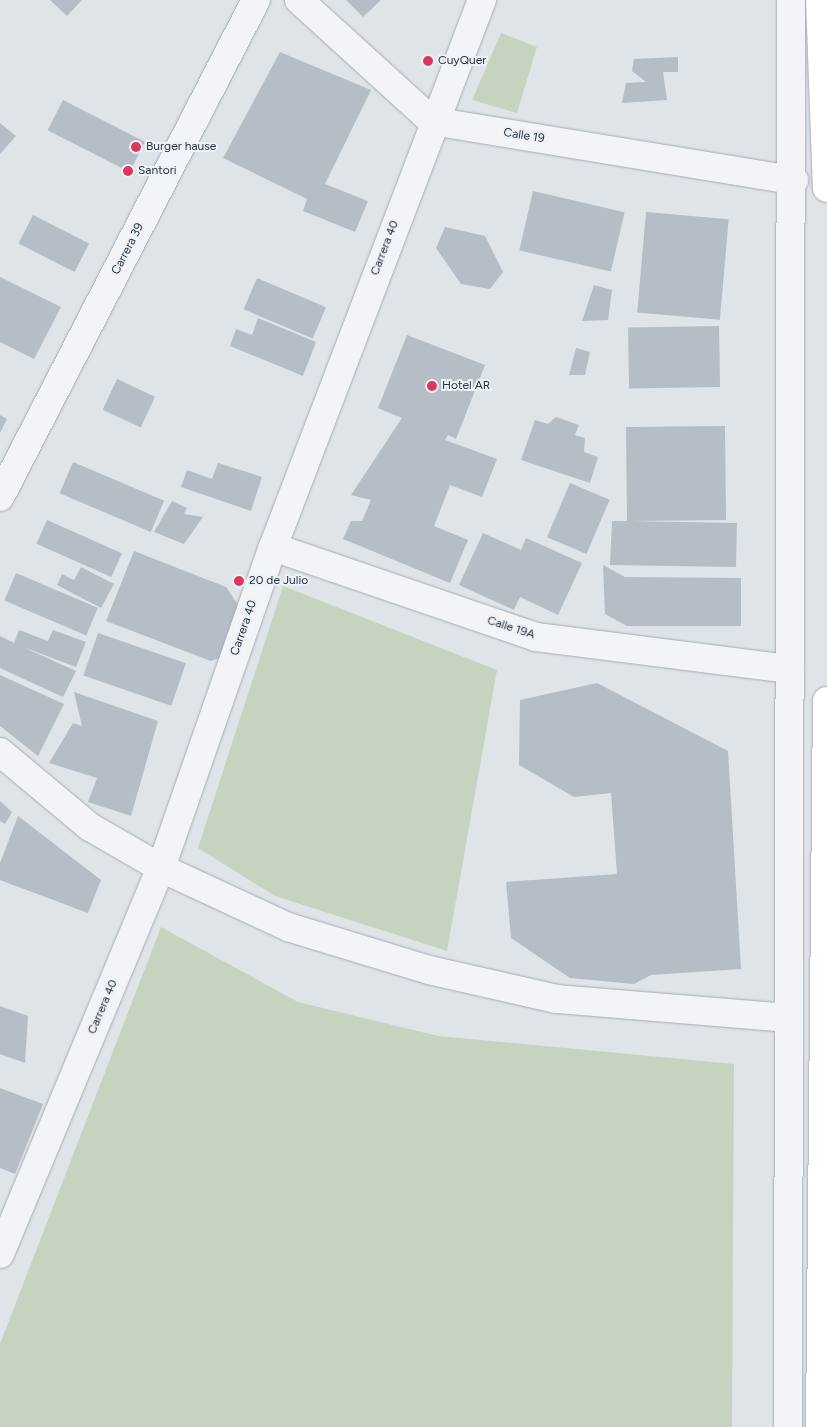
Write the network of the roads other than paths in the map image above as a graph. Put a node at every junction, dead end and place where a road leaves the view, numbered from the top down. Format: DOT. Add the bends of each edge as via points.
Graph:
graph roads {
  1 [pos="256,0"];
  2 [pos="298,0"];
  3 [pos="482,0"];
  4 [pos="791,0"];
  5 [pos="820,0"];
  6 [pos="432,121"];
  7 [pos="794,180"];
  8 [pos="827,188"];
  9 [pos="0,497"];
  10 [pos="273,546"];
  11 [pos="790,669"];
  12 [pos="827,701"];
  13 [pos="0,752"];
  14 [pos="161,868"];
  15 [pos="787,1018"];
  16 [pos="0,1254"];
  17 [pos="788,1427"];
  18 [pos="820,1427"];
  1 -- 9 [label="street, Carrera 39"];
  2 -- 6 [label="street"];
  3 -- 6 [label="street, Carrera 40"];
  4 -- 7 [label="street"];
  5 -- 8 [label="main road"];
  6 -- 7 [label="street, Calle 19"];
  6 -- 10 [label="street, Carrera 40"];
  7 -- 11 [label="street"];
  10 -- 11 [label="street, Calle 19A" via="536,637"];
  10 -- 14 [label="street, Carrera 40"];
  11 -- 15 [label="street"];
  12 -- 18 [label="main road"];
  13 -- 14 [label="street" via="90,827"];
  14 -- 15 [label="street" via="288,927 429,970 557,1000"];
  14 -- 16 [label="street, Carrera 40"];
  15 -- 17 [label="street"];
}
